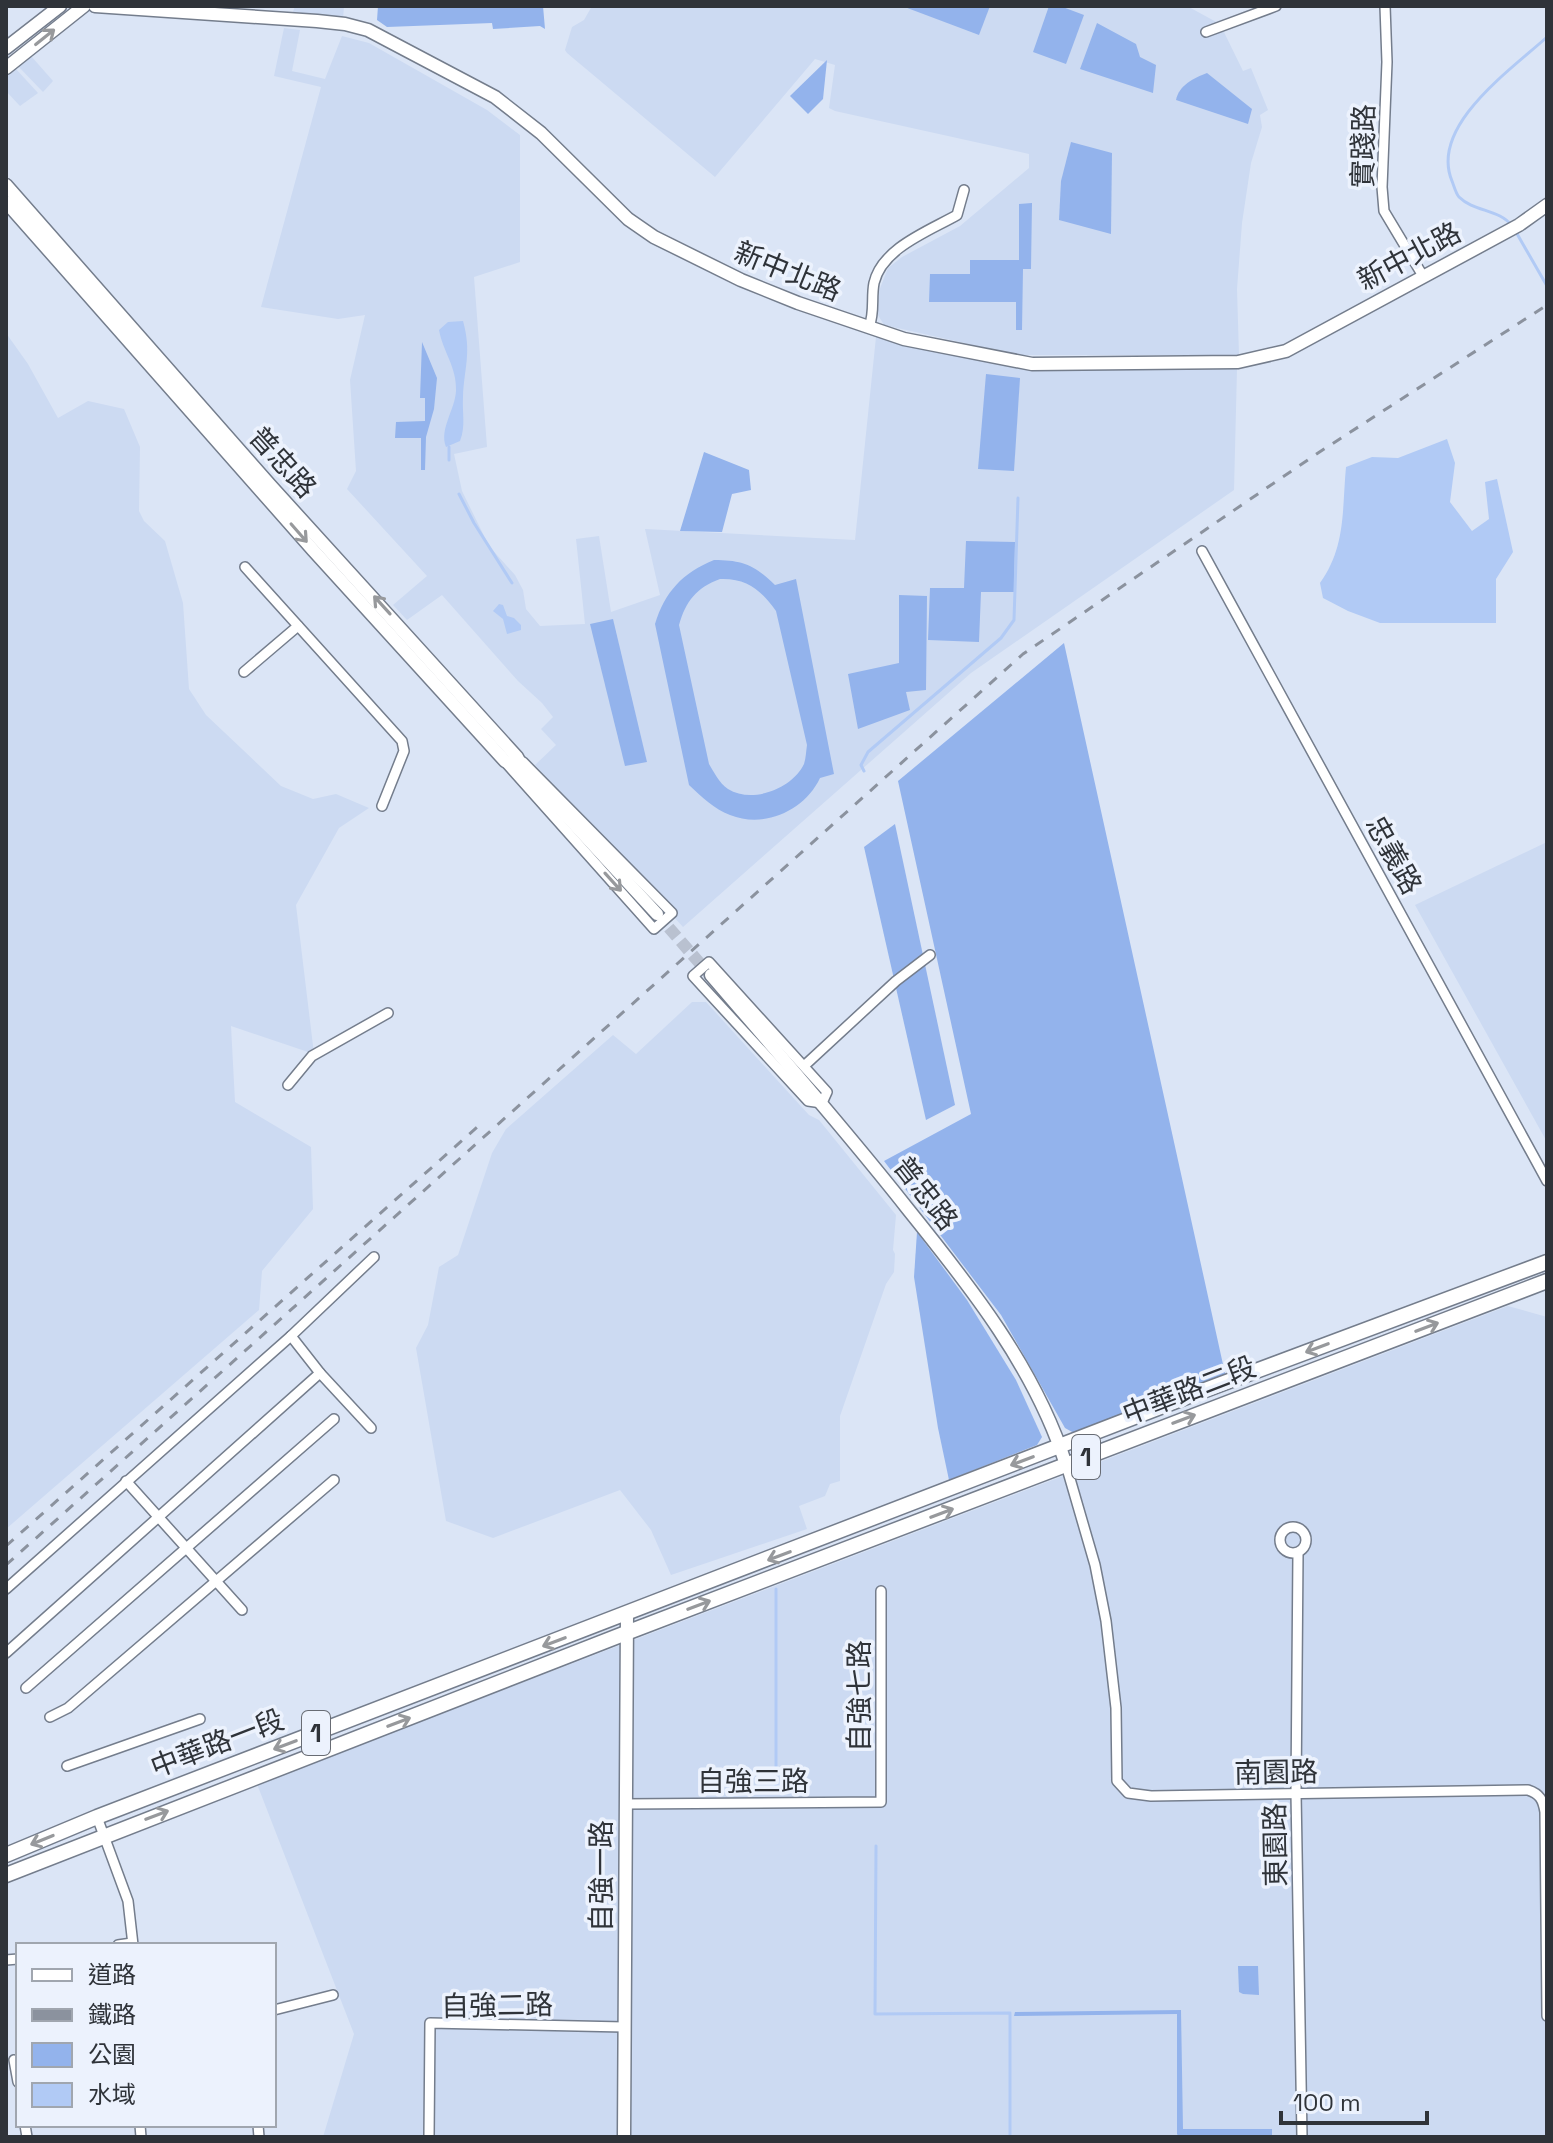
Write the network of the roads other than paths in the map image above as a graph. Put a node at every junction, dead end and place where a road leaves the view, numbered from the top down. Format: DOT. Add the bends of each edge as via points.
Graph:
graph roads {
  1 [pos="60,6"];
  2 [pos="84,6"];
  3 [pos="95,6"];
  4 [pos="1276,6"];
  5 [pos="1385,6"];
  6 [pos="1206,32"];
  7 [pos="6,48"];
  8 [pos="6,68"];
  9 [pos="6,185"];
  10 [pos="964,190"];
  11 [pos="6,202"];
  12 [pos="1547,205"];
  13 [pos="1423,276"];
  14 [pos="869,327"];
  15 [pos="1202,551"];
  16 [pos="245,567"];
  17 [pos="298,626"];
  18 [pos="244,672"];
  19 [pos="511,759"];
  20 [pos="382,806"];
  21 [pos="657,914"];
  22 [pos="930,955"];
  23 [pos="711,975"];
  24 [pos="388,1013"];
  25 [pos="804,1066"];
  26 [pos="288,1085"];
  27 [pos="822,1103"];
  28 [pos="1547,1181"];
  29 [pos="374,1257"];
  30 [pos="1547,1262"];
  31 [pos="1547,1281"];
  32 [pos="1528,1289"];
  33 [pos="1547,1294"];
  34 [pos="291,1336"];
  35 [pos="320,1373"];
  36 [pos="334,1419"];
  37 [pos="371,1428"];
  38 [pos="1060,1446"];
  39 [pos="1066,1465"];
  40 [pos="334,1480"];
  41 [pos="126,1481"];
  42 [pos="159,1518"];
  43 [pos="187,1549"];
  44 [pos="1298,1553"];
  45 [pos="216,1579"];
  46 [pos="6,1589"];
  47 [pos="881,1591"];
  48 [pos="242,1610"];
  49 [pos="627,1615"];
  50 [pos="626,1633"];
  51 [pos="6,1653"];
  52 [pos="26,1688"];
  53 [pos="50,1717"];
  54 [pos="200,1719"];
  55 [pos="67,1766"];
  56 [pos="1296,1793"];
  57 [pos="881,1802"];
  58 [pos="625,1804"];
  59 [pos="97,1817"];
  60 [pos="103,1836"];
  61 [pos="6,1855"];
  62 [pos="6,1875"];
  63 [pos="132,1943"];
  64 [pos="333,1995"];
  65 [pos="276,2009"];
  66 [pos="1547,2016"];
  67 [pos="624,2027"];
  68 [pos="429,2137"];
  69 [pos="624,2137"];
  70 [pos="1302,2137"];
  1 -- 7 [label="street"];
  8 -- 2 [label="street, one-way"];
  3 -- 14 [label="street, 新中北路" via="317,21 368,30 495,97 654,237 741,280"];
  4 -- 6 [label="street"];
  5 -- 13 [label="street, 實踐路" via="1384,211"];
  19 -- 9 [label="street, 普忠路, one-way"];
  10 -- 14 [label="street" via="957,215 883,263 874,283"];
  11 -- 19 [label="street, 普忠路, one-way" via="313,550"];
  12 -- 13 [label="street, 新中北路"];
  13 -- 14 [label="street, 新中北路" via="1286,351 1238,362 1032,364"];
  15 -- 28 [label="street, 忠義路"];
  16 -- 17 [label="street"];
  17 -- 18 [label="street"];
  17 -- 20 [label="street" via="402,741 404,751"];
  19 -- 19 [label="street, one-way" via="654,929 672,913"];
  19 -- 21 [label="street, 普忠路"];
  22 -- 25 [label="street"];
  23 -- 27 [label="street, 普忠路"];
  24 -- 26 [label="street" via="312,1056"];
  25 -- 27 [label="street" via="827,1092"];
  25 -- 27 [label="street" via="709,962 693,976 808,1101"];
  27 -- 38 [label="street, 普忠路" via="971,1289 1009,1346"];
  29 -- 34 [label="street"];
  30 -- 38 [label="main road, 中華路二段 / 1, one-way"];
  31 -- 32 [label="main road, 中華路二段 / 1"];
  32 -- 33 [label="main road"];
  39 -- 32 [label="main road, 中華路二段 / 1, one-way"];
  34 -- 35 [label="street"];
  34 -- 41 [label="street"];
  35 -- 37 [label="street"];
  35 -- 42 [label="street"];
  36 -- 43 [label="street"];
  38 -- 39 [label="street, 普忠路"];
  38 -- 49 [label="main road, 中華路二段 / 1, one-way"];
  50 -- 39 [label="main road, 中華路二段 / 1, one-way"];
  39 -- 56 [label="street, 南園路" via="1106,1621 1120,1786 1128,1793 1151,1796"];
  40 -- 45 [label="street"];
  41 -- 42 [label="street"];
  41 -- 46 [label="street"];
  42 -- 43 [label="street"];
  42 -- 51 [label="street"];
  43 -- 45 [label="street"];
  43 -- 52 [label="street"];
  44 -- 56 [label="street, 東園路"];
  45 -- 48 [label="street"];
  45 -- 53 [label="street" via="68,1708"];
  47 -- 57 [label="street, 自強七路"];
  49 -- 50 [label="street, 自強一路"];
  49 -- 59 [label="main road, 中華路一段 / 1, one-way"];
  50 -- 58 [label="street, 自強一路"];
  60 -- 50 [label="main road, 中華路一段 / 1, one-way"];
  54 -- 55 [label="street"];
  56 -- 66 [label="street, 南園路" via="1528,1790 1540,1797 1545,1812"];
  56 -- 70 [label="street, 東園路"];
  57 -- 58 [label="street, 自強三路"];
  58 -- 67 [label="street, 自強一路"];
  59 -- 60 [label="street"];
  59 -- 61 [label="main road, 中華路一段 / 1, one-way"];
  60 -- 62 [label="main road, 中華路一段 / 1"];
  60 -- 63 [label="street" via="128,1901"];
  64 -- 65 [label="street"];
  67 -- 68 [label="street, 自強二路" via="430,2023"];
  67 -- 69 [label="street, 自強一路"];
}
